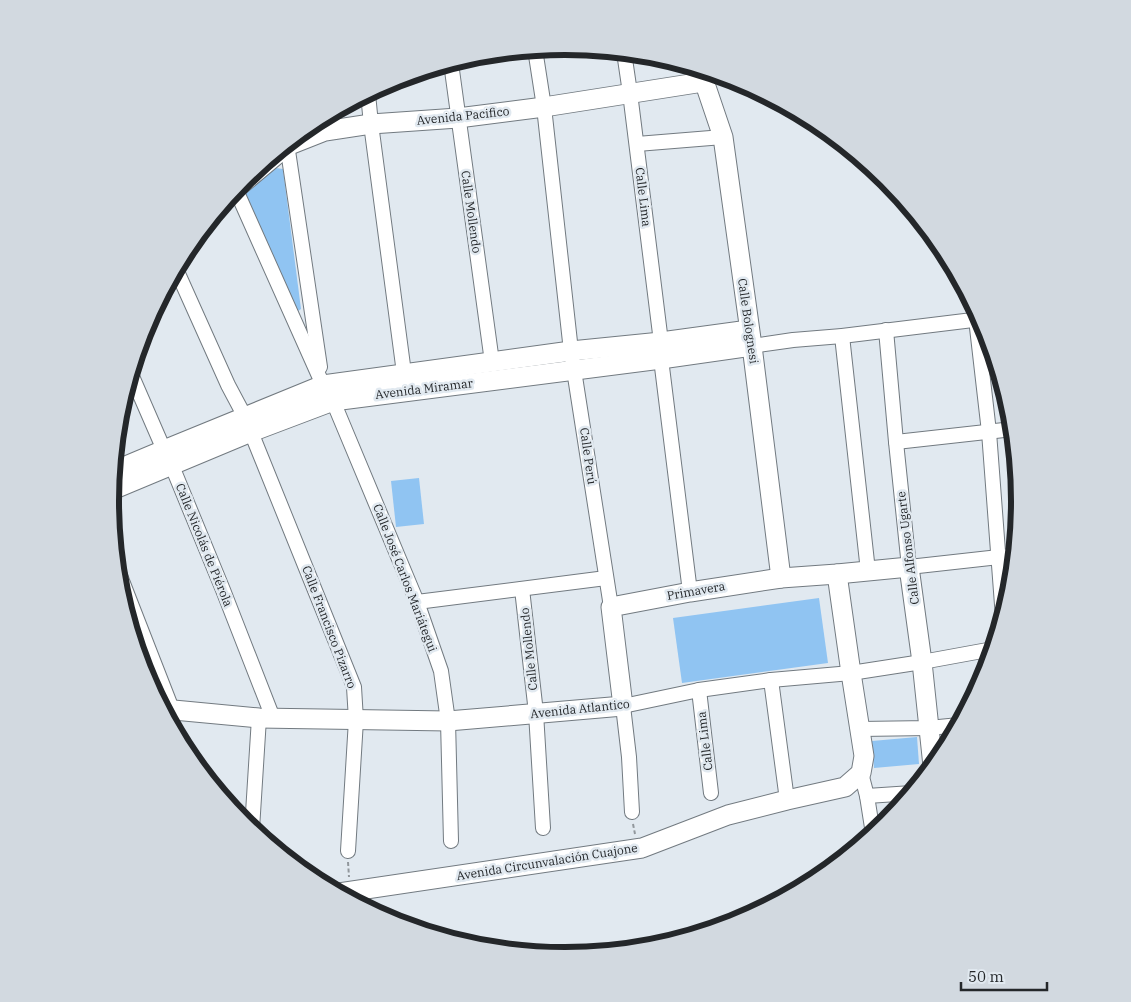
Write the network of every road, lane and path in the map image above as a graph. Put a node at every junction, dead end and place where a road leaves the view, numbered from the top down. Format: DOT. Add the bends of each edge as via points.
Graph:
graph roads {
  1 [pos="536,56"];
  2 [pos="625,59"];
  3 [pos="453,69"];
  4 [pos="701,76"];
  5 [pos="702,76"];
  6 [pos="630,93"];
  7 [pos="368,101"];
  8 [pos="544,107"];
  9 [pos="458,118"];
  10 [pos="370,124"];
  11 [pos="307,137"];
  12 [pos="723,137"];
  13 [pos="636,144"];
  14 [pos="288,152"];
  15 [pos="239,197"];
  16 [pos="180,277"];
  17 [pos="973,320"];
  18 [pos="886,330"];
  19 [pos="979,334"];
  20 [pos="842,336"];
  21 [pos="751,338"];
  22 [pos="661,350"];
  23 [pos="571,351"];
  24 [pos="492,362"];
  25 [pos="575,370"];
  26 [pos="404,373"];
  27 [pos="136,384"];
  28 [pos="323,385"];
  29 [pos="333,402"];
  30 [pos="248,425"];
  31 [pos="1006,430"];
  32 [pos="989,432"];
  33 [pos="896,442"];
  34 [pos="168,458"];
  35 [pos="120,469"];
  36 [pos="120,486"];
  37 [pos="1008,556"];
  38 [pos="999,557"];
  39 [pos="909,567"];
  40 [pos="868,571"];
  41 [pos="837,574"];
  42 [pos="606,578"];
  43 [pos="781,578"];
  44 [pos="522,589"];
  45 [pos="690,592"];
  46 [pos="1001,594"];
  47 [pos="417,602"];
  48 [pos="611,607"];
  49 [pos="139,629"];
  50 [pos="986,651"];
  51 [pos="922,662"];
  52 [pos="851,673"];
  53 [pos="771,680"];
  54 [pos="158,682"];
  55 [pos="699,690"];
  56 [pos="623,706"];
  57 [pos="536,713"];
  58 [pos="174,714"];
  59 [pos="266,718"];
  60 [pos="356,720"];
  61 [pos="448,720"];
  62 [pos="951,726"];
  63 [pos="928,728"];
  64 [pos="860,729"];
  65 [pos="932,755"];
  66 [pos="861,773"];
  67 [pos="711,793"];
  68 [pos="902,794"];
  69 [pos="867,796"];
  70 [pos="787,800"];
  71 [pos="632,812"];
  72 [pos="253,819"];
  73 [pos="872,825"];
  74 [pos="543,828"];
  75 [pos="635,836"];
  76 [pos="450,841"];
  77 [pos="348,851"];
  78 [pos="345,889"];
  79 [pos="351,892"];
  1 -- 8 [label="street, Calle Perú"];
  2 -- 6 [label="street, Calle Lima"];
  3 -- 9 [label="street, Calle Mollendo"];
  4 -- 6 [label="main road, Avenida Pacifico"];
  5 -- 12 [label="main road, Calle Bolognesi"];
  6 -- 8 [label="main road, Avenida Pacifico"];
  6 -- 13 [label="street, Calle Lima"];
  7 -- 10 [label="street"];
  8 -- 9 [label="main road, Avenida Pacifico"];
  8 -- 23 [label="street, Calle Perú"];
  9 -- 10 [label="main road, Avenida Pacifico"];
  9 -- 24 [label="street, Calle Mollendo"];
  10 -- 11 [label="main road, Avenida Pacifico" via="325,131"];
  10 -- 26 [label="street"];
  12 -- 13 [label="street"];
  12 -- 21 [label="main road, Calle Bolognesi"];
  13 -- 22 [label="street, Calle Lima"];
  14 -- 28 [label="street"];
  15 -- 28 [label="street, Calle José Carlos Mariátegui"];
  16 -- 30 [label="street, Calle Francisco Pizarro"];
  17 -- 18 [label="street"];
  18 -- 20 [label="street"];
  18 -- 33 [label="street, Calle Alfonso Ugarte"];
  19 -- 32 [label="street"];
  20 -- 21 [label="street" via="793,340"];
  20 -- 40 [label="street"];
  21 -- 22 [label="main road, Avenida Miramar"];
  21 -- 43 [label="main road, Calle Bolognesi"];
  22 -- 23 [label="main road, Avenida Miramar"];
  22 -- 25 [label="main road, Avenida Miramar"];
  22 -- 45 [label="street, Calle Lima"];
  23 -- 24 [label="main road, Avenida Miramar"];
  23 -- 25 [label="street, Calle Perú"];
  24 -- 26 [label="main road, Avenida Miramar"];
  25 -- 29 [label="main road, Avenida Miramar"];
  25 -- 42 [label="street, Calle Perú"];
  26 -- 28 [label="main road, Avenida Miramar"];
  27 -- 34 [label="street, Calle Nicolás de Piérola"];
  28 -- 29 [label="street, Calle José Carlos Mariátegui"];
  28 -- 30 [label="main road, Avenida Miramar"];
  29 -- 30 [label="main road, Avenida Miramar"];
  29 -- 47 [label="street, Calle José Carlos Mariátegui"];
  30 -- 34 [label="main road, Avenida Miramar"];
  30 -- 60 [label="street, Calle Francisco Pizarro" via="354,687"];
  31 -- 32 [label="street"];
  32 -- 33 [label="street"];
  32 -- 38 [label="street"];
  33 -- 39 [label="street, Calle Alfonso Ugarte"];
  34 -- 35 [label="main road, Avenida Miramar"];
  34 -- 36 [label="main road, Avenida Miramar"];
  34 -- 59 [label="street, Calle Nicolás de Piérola" via="223,590"];
  37 -- 38 [label="street"];
  38 -- 39 [label="street"];
  38 -- 46 [label="street"];
  39 -- 40 [label="main road, Primavera"];
  39 -- 51 [label="main road, Calle Alfonso Ugarte"];
  40 -- 41 [label="main road, Primavera"];
  41 -- 43 [label="main road, Primavera"];
  41 -- 52 [label="main road"];
  42 -- 44 [label="street"];
  42 -- 48 [label="street, Calle Perú"];
  43 -- 45 [label="main road, Primavera"];
  44 -- 47 [label="street"];
  44 -- 57 [label="street, Calle Mollendo"];
  45 -- 48 [label="main road, Primavera"];
  47 -- 61 [label="street, Calle José Carlos Mariátegui" via="440,671"];
  48 -- 56 [label="main road, Calle Perú"];
  49 -- 54 [label="street"];
  50 -- 51 [label="street, Avenida Atlantico"];
  51 -- 52 [label="street, Avenida Atlantico"];
  51 -- 63 [label="main road, Calle Alfonso Ugarte"];
  52 -- 53 [label="street, Avenida Atlantico"];
  52 -- 64 [label="main road"];
  53 -- 55 [label="street, Avenida Atlantico"];
  53 -- 70 [label="street"];
  55 -- 56 [label="street, Avenida Atlantico"];
  55 -- 67 [label="street, Calle Lima"];
  56 -- 57 [label="main road, Avenida Atlantico"];
  56 -- 71 [label="street, Calle Perú" via="630,757"];
  57 -- 61 [label="main road, Avenida Atlantico"];
  57 -- 74 [label="street, Calle Mollendo"];
  58 -- 59 [label="main road, Avenida Atlantico"];
  59 -- 60 [label="main road, Avenida Atlantico"];
  59 -- 72 [label="street, Calle Nicolás de Piérola"];
  60 -- 61 [label="main road, Avenida Atlantico"];
  60 -- 77 [label="street, Calle Francisco Pizarro"];
  61 -- 76 [label="street, Calle José Carlos Mariátegui"];
  62 -- 63 [label="street"];
  63 -- 64 [label="street"];
  63 -- 65 [label="main road, Calle Alfonso Ugarte"];
  64 -- 66 [label="main road" via="864,756"];
  66 -- 69 [label="street"];
  66 -- 70 [label="main road, Avenida Circunvalación Cuajone" via="844,787"];
  68 -- 69 [label="street"];
  69 -- 73 [label="street"];
  70 -- 79 [label="main road, Avenida Circunvalación Cuajone" via="728,815 642,848"];
  71 -- 75 [label="path" via="638,817 638,821 633,823"];
  77 -- 78 [label="path"];
}
